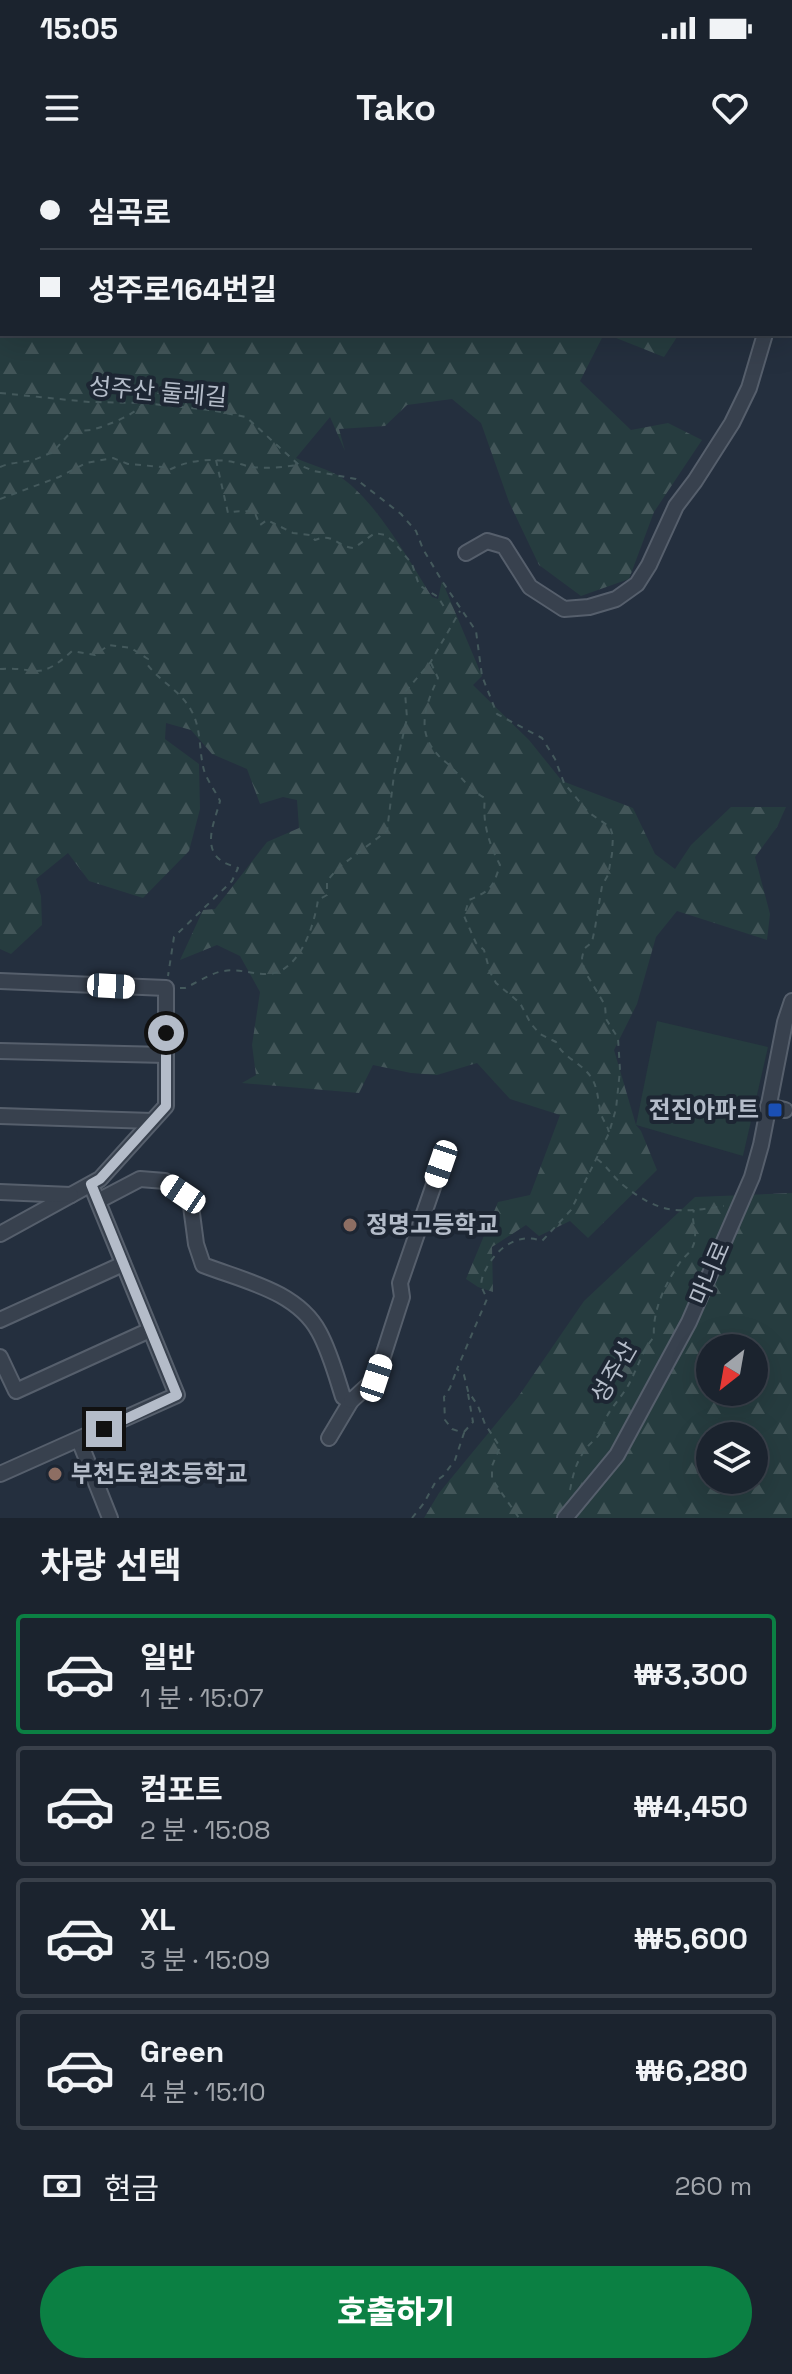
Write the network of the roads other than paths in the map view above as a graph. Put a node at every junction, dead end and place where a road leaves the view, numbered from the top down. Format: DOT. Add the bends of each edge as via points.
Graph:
graph roads {
  1 [pos="764,336"];
  2 [pos="466,553"];
  3 [pos="0,981"];
  4 [pos="792,1001"];
  5 [pos="0,1051"];
  6 [pos="166,1055"];
  7 [pos="768,1106"];
  8 [pos="785,1110"];
  9 [pos="0,1116"];
  10 [pos="152,1121"];
  11 [pos="441,1164"];
  12 [pos="91,1184"];
  13 [pos="0,1192"];
  14 [pos="71,1195"];
  15 [pos="98,1201"];
  16 [pos="0,1234"];
  17 [pos="123,1264"];
  18 [pos="0,1320"];
  19 [pos="150,1330"];
  20 [pos="0,1357"];
  21 [pos="351,1401"];
  22 [pos="329,1438"];
  23 [pos="79,1440"];
  24 [pos="0,1474"];
  25 [pos="110,1518"];
  26 [pos="565,1518"];
  1 -- 2 [label="street" via="732,423 676,506 637,584 616,599 564,609 530,587 504,546 487,541"];
  3 -- 6 [label="street" via="166,988"];
  4 -- 7 [label="street, 마니로"];
  5 -- 6 [label="street"];
  6 -- 10 [label="street" via="166,1106"];
  7 -- 8 [label="street"];
  7 -- 26 [label="street, 마니로" via="752,1177 689,1322 617,1455"];
  9 -- 10 [label="street"];
  10 -- 12 [label="street"];
  11 -- 21 [label="street" via="400,1283 402,1297 376,1378"];
  12 -- 14 [label="street"];
  12 -- 15 [label="street"];
  13 -- 14 [label="street"];
  14 -- 16 [label="street"];
  15 -- 17 [label="street"];
  15 -- 21 [label="street" via="140,1179 165,1181 183,1194 191,1206 203,1265 298,1305 319,1332 343,1397"];
  17 -- 18 [label="street"];
  17 -- 19 [label="street"];
  19 -- 20 [label="street" via="16,1391"];
  19 -- 23 [label="street" via="177,1395"];
  21 -- 22 [label="street"];
  23 -- 24 [label="street"];
  23 -- 25 [label="street"];
}
